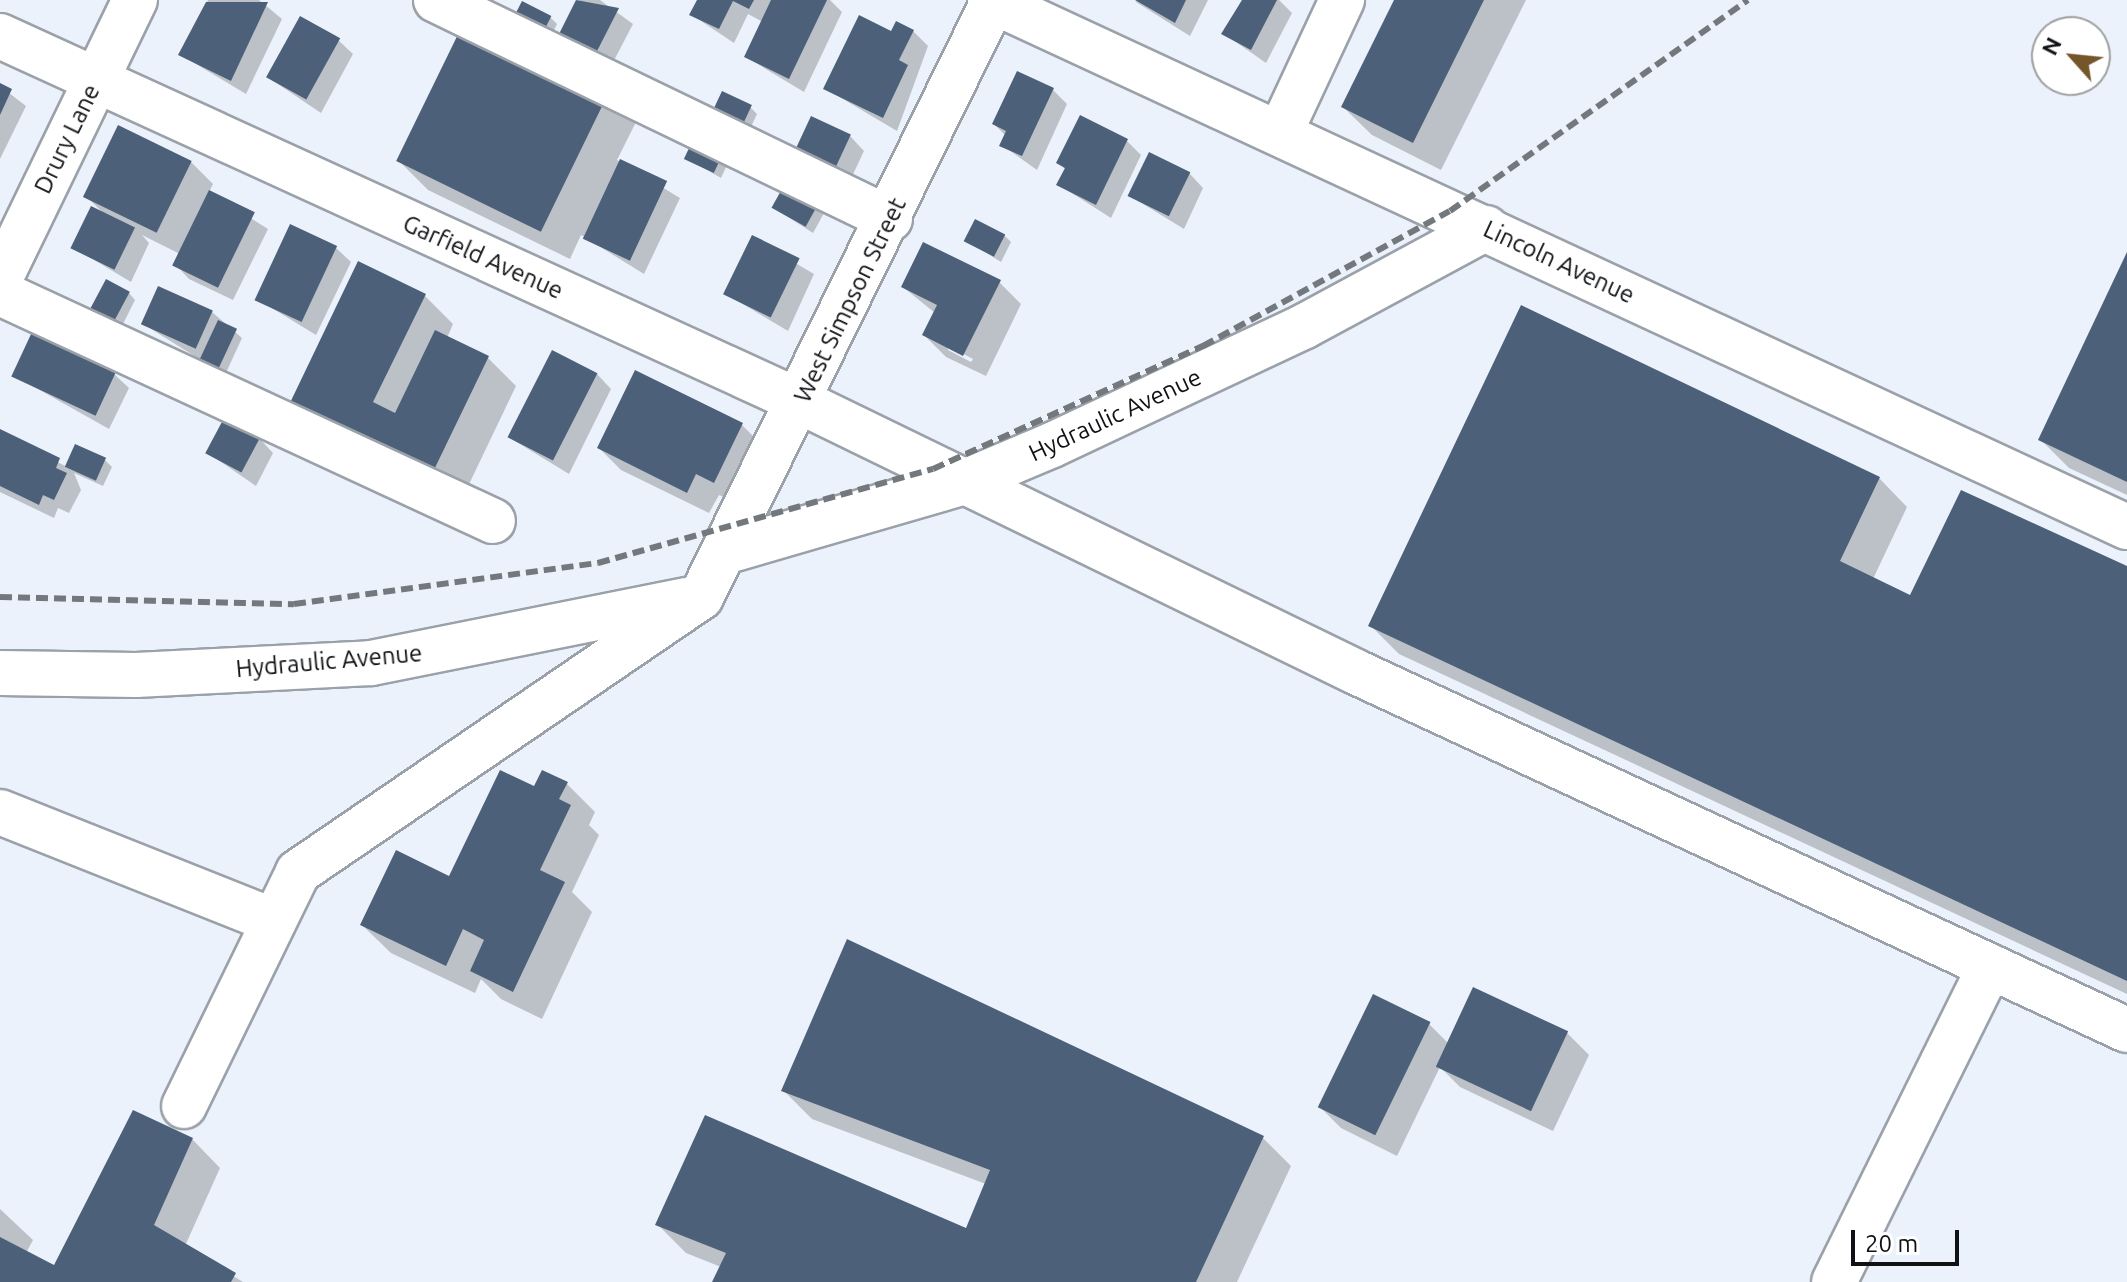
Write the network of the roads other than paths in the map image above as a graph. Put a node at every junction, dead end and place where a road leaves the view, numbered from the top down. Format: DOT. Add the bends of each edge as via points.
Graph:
graph roads {
  1 [pos="135,0"];
  2 [pos="436,0"];
  3 [pos="1342,0"];
  4 [pos="992,1"];
  5 [pos="0,36"];
  6 [pos="94,81"];
  7 [pos="1280,133"];
  8 [pos="890,219"];
  9 [pos="1486,228"];
  10 [pos="0,279"];
  11 [pos="0,293"];
  12 [pos="801,402"];
  13 [pos="962,483"];
  14 [pos="493,521"];
  15 [pos="2127,527"];
  16 [pos="724,552"];
  17 [pos="701,597"];
  18 [pos="0,673"];
  19 [pos="0,812"];
  20 [pos="272,920"];
  21 [pos="1990,966"];
  22 [pos="2127,1030"];
  23 [pos="184,1106"];
  24 [pos="1834,1282"];
  1 -- 6 [label="street, Drury Lane"];
  2 -- 8 [label="street"];
  3 -- 7 [label="street"];
  4 -- 7 [label="street, Lincoln Avenue"];
  4 -- 8 [label="street, West Simpson Street"];
  5 -- 6 [label="street, Garfield Avenue"];
  6 -- 10 [label="street, Drury Lane"];
  6 -- 12 [label="street, Garfield Avenue"];
  7 -- 9 [label="street, Lincoln Avenue"];
  8 -- 12 [label="street, West Simpson Street"];
  9 -- 13 [label="street, Hydraulic Avenue" via="1305,326"];
  9 -- 15 [label="street, Lincoln Avenue"];
  11 -- 14 [label="street"];
  12 -- 13 [label="street, Garfield Avenue"];
  12 -- 16 [label="street, West Simpson Street"];
  13 -- 16 [label="street, Hydraulic Avenue"];
  13 -- 21 [label="street, Garfield Avenue"];
  16 -- 17 [label="street, West Simpson Street"];
  17 -- 18 [label="street, Hydraulic Avenue" via="584,626 371,663 136,675"];
  17 -- 20 [label="street" via="298,872"];
  19 -- 20 [label="street"];
  20 -- 23 [label="street"];
  21 -- 22 [label="street, Garfield Avenue"];
  21 -- 24 [label="street"];
}
